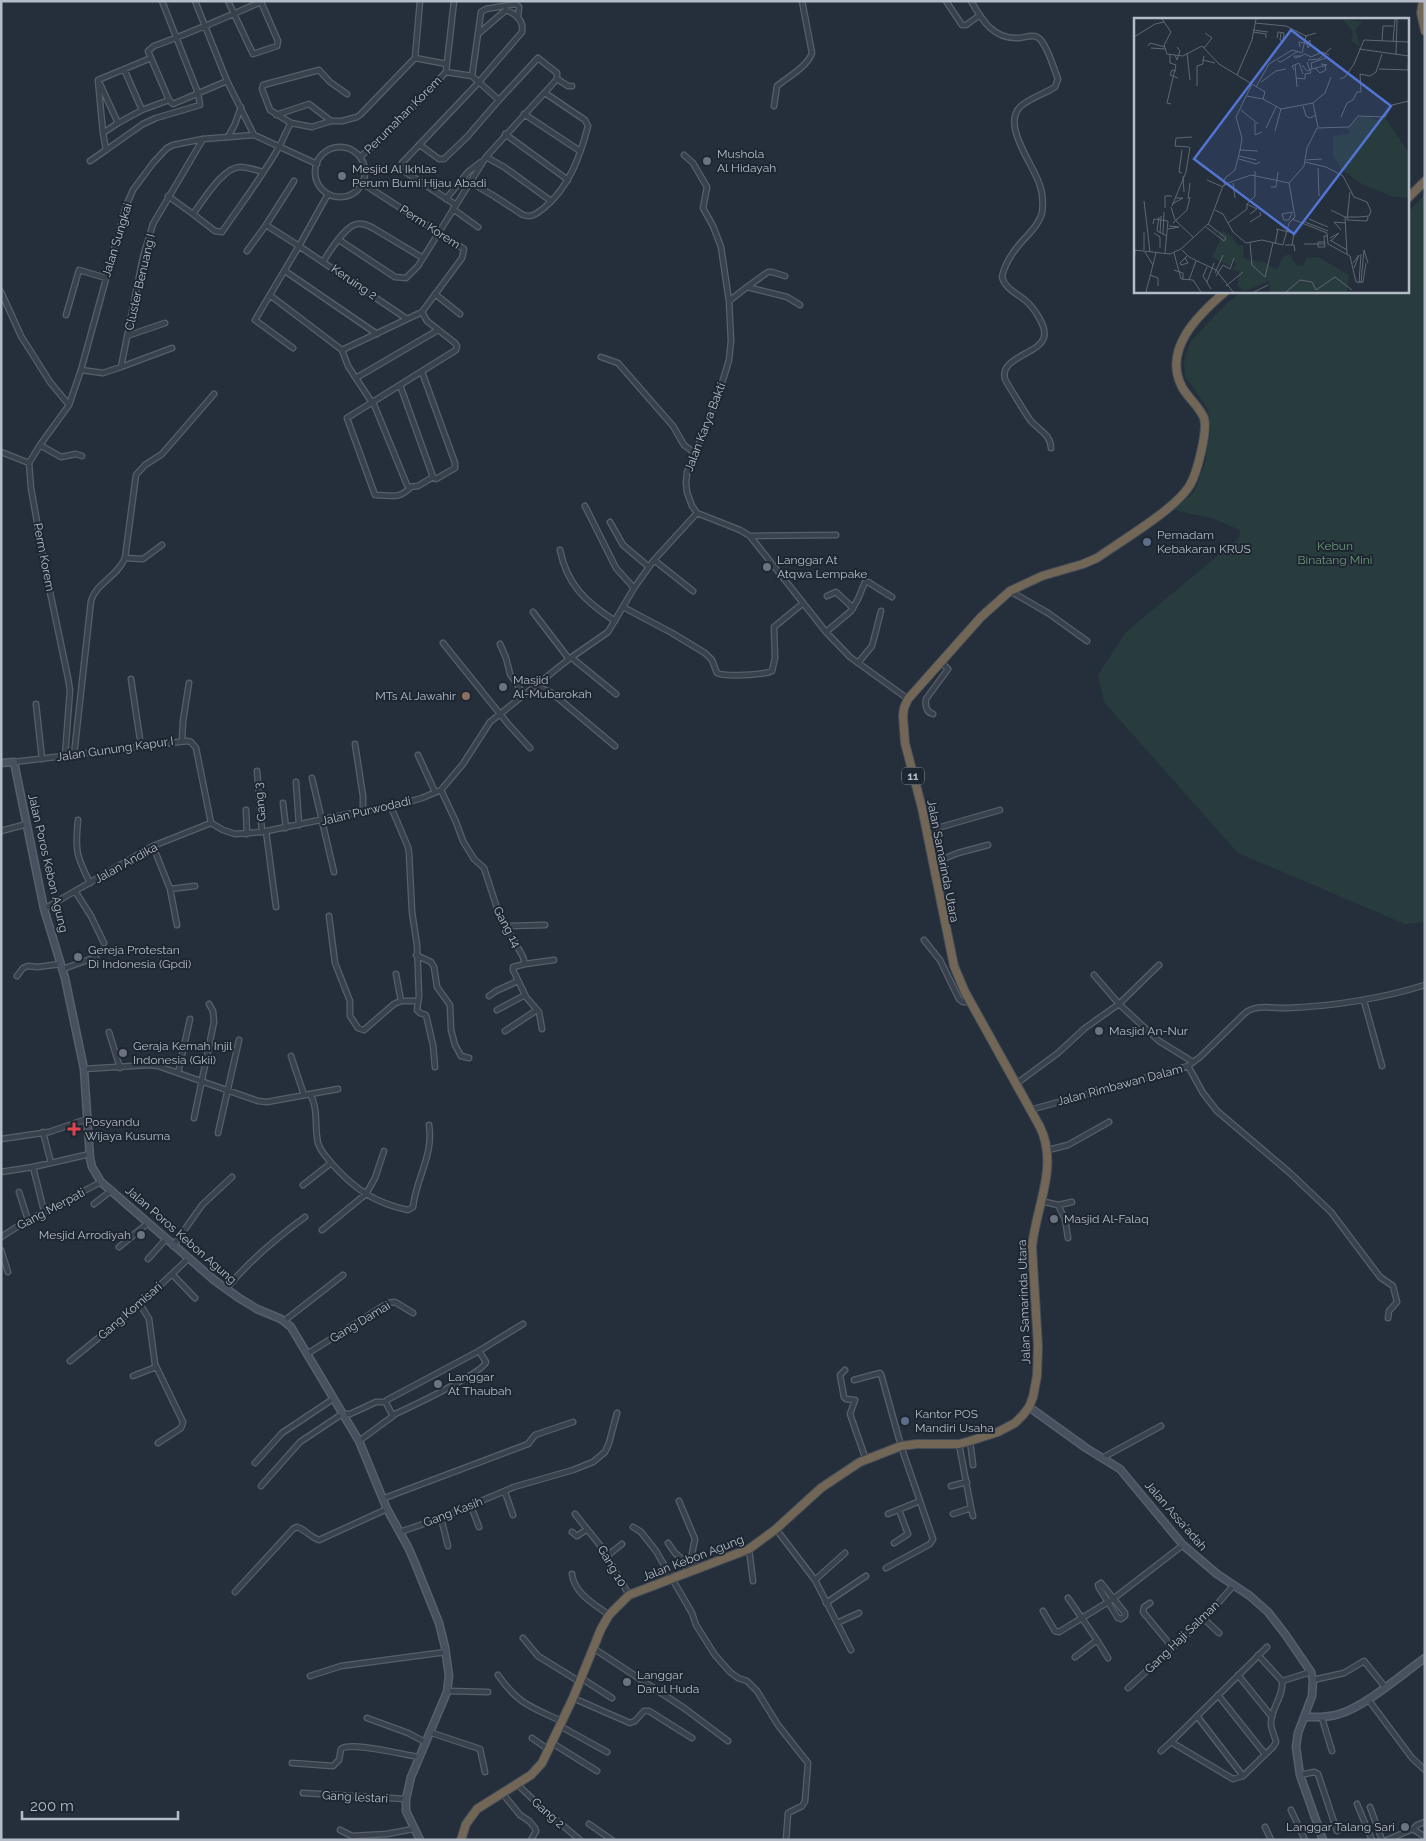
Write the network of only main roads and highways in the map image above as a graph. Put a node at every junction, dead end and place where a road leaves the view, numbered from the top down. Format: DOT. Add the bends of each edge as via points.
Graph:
graph roads {
  1 [pos="1423,1"];
  2 [pos="1425,31"];
  3 [pos="1425,181"];
  4 [pos="1408,198"];
  5 [pos="1225,292"];
  6 [pos="1,763"];
  7 [pos="1029,1407"];
  8 [pos="1424,1662"];
  9 [pos="1304,1717"];
  10 [pos="420,1840"];
  11 [pos="461,1840"];
  12 [pos="1323,1840"];
  1 -- 2 [label="highway" via="1421,14"];
  3 -- 4 [label="highway"];
  5 -- 7 [label="highway, Jalan Samarinda Utara / 11" via="1197,320 1178,348 1175,362 1179,381 1205,423 1200,455 1190,485 1171,505 1097,558 1042,576 1010,591 981,617 908,699 904,708 905,743 927,831 954,966 1045,1138 1048,1150 1048,1168 1032,1247 1038,1346 1037,1376"];
  6 -- 10 [label="main road, Jalan Poros Kebon Agung" via="14,762 44,909 62,967 84,1069 92,1167 101,1182 188,1259 226,1289 291,1327 359,1441 386,1509 415,1563 439,1623 449,1676 447,1690 411,1777 406,1799 406,1811"];
  7 -- 9 [label="main road, Jalan Assa'adah" via="1125,1473 1183,1545 1268,1612 1314,1680"];
  7 -- 11 [label="highway, Jalan Kebon Agung" via="1007,1428 970,1441 901,1446 866,1460 821,1488 749,1549 629,1595 609,1615 551,1746 537,1769 518,1785 477,1809 466,1824"];
  8 -- 9 [label="main road" via="1347,1712 1322,1718"];
  9 -- 12 [label="main road" via="1296,1740 1300,1775"];
}
